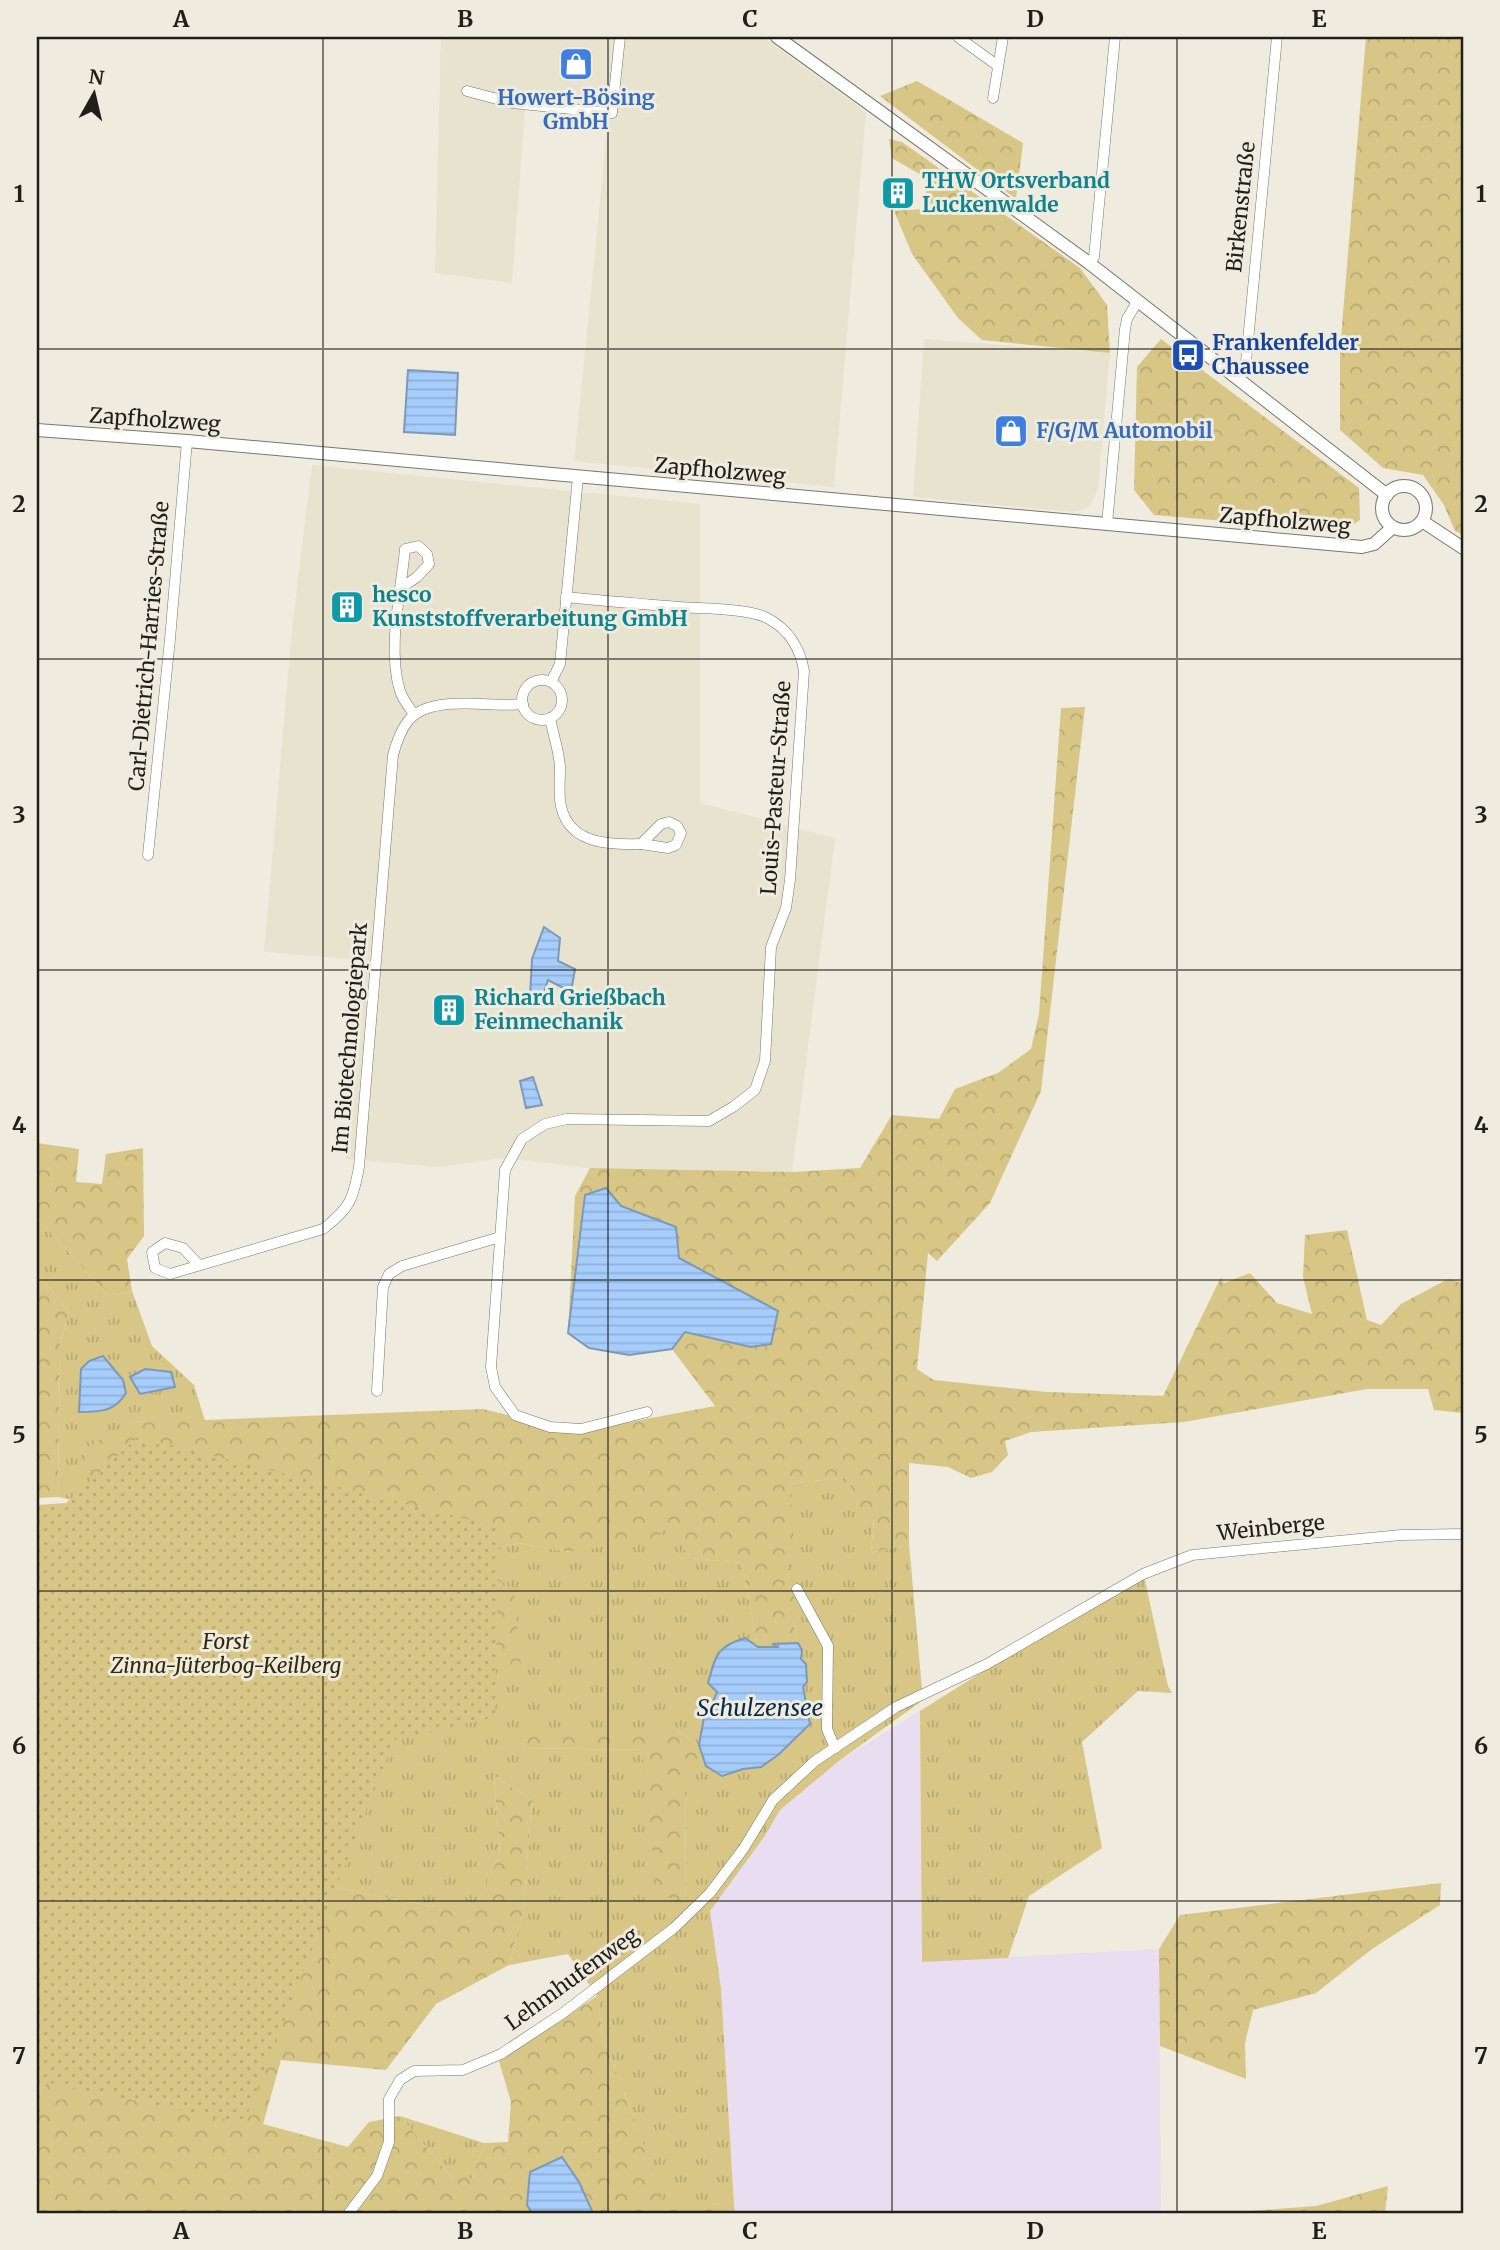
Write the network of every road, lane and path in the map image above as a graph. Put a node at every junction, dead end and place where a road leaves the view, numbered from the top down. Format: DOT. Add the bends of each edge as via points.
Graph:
graph roads {
  1 [pos="620,37"];
  2 [pos="777,37"];
  3 [pos="958,37"];
  4 [pos="1003,37"];
  5 [pos="1115,37"];
  6 [pos="1277,37"];
  7 [pos="998,66"];
  8 [pos="467,91"];
  9 [pos="993,98"];
  10 [pos="1089,263"];
  11 [pos="1138,300"];
  12 [pos="1237,379"];
  13 [pos="37,430"];
  14 [pos="187,440"];
  15 [pos="578,477"];
  16 [pos="1387,495"];
  17 [pos="1422,521"];
  18 [pos="1107,524"];
  19 [pos="1393,527"];
  20 [pos="1463,548"];
  21 [pos="401,588"];
  22 [pos="566,597"];
  23 [pos="551,682"];
  24 [pos="523,704"];
  25 [pos="414,715"];
  26 [pos="550,718"];
  27 [pos="641,844"];
  28 [pos="148,855"];
  29 [pos="500,1237"];
  30 [pos="199,1265"];
  31 [pos="377,1391"];
  32 [pos="647,1412"];
  33 [pos="1463,1534"];
  34 [pos="797,1589"];
  35 [pos="1094,1603"];
  36 [pos="835,1748"];
  37 [pos="349,2213"];
  1 -- 8 [label="street" via="612,113 512,103"];
  2 -- 10 [label="street"];
  3 -- 7 [label="street"];
  4 -- 7 [label="street"];
  5 -- 10 [label="street" via="1094,257"];
  6 -- 12 [label="street, Birkenstraße" via="1244,371"];
  7 -- 9 [label="street"];
  10 -- 11 [label="street"];
  11 -- 12 [label="street"];
  11 -- 18 [label="street" via="1125,330"];
  12 -- 16 [label="street"];
  13 -- 14 [label="street, Zapfholzweg"];
  14 -- 15 [label="street, Zapfholzweg"];
  14 -- 28 [label="street, Carl-Dietrich-Harries-Straße"];
  15 -- 18 [label="street, Zapfholzweg"];
  15 -- 22 [label="street"];
  16 -- 17 [label="street" via="1400,487 1414,489 1424,500"];
  16 -- 19 [label="street" via="1382,509"];
  17 -- 19 [label="street" via="1412,529"];
  17 -- 20 [label="street"];
  18 -- 19 [label="street, Zapfholzweg" via="1362,547 1374,544"];
  21 -- 21 [label="street" via="405,549 418,546 427,554 429,564"];
  21 -- 25 [label="street" via="394,656 399,689"];
  22 -- 23 [label="street" via="560,664"];
  22 -- 29 [label="street, Louis-Pasteur-Straße" via="753,614 772,621 792,639 803,671 790,880 786,908 771,947 765,1061 755,1090 709,1121 567,1119 545,1124 522,1139 505,1170"];
  23 -- 24 [label="street" via="533,683 524,692"];
  23 -- 26 [label="street" via="560,691 562,704"];
  24 -- 25 [label="street" via="431,706"];
  24 -- 26 [label="street" via="533,717"];
  25 -- 30 [label="street, Im Biotechnologiepark" via="402,730 393,755 355,1189 342,1214 323,1229"];
  26 -- 27 [label="street" via="565,819 592,841"];
  29 -- 31 [label="street" via="389,1274 383,1287"];
  29 -- 32 [label="street, Louis-Pasteur-Straße" via="491,1367 495,1387 515,1415 550,1427 581,1429"];
  33 -- 35 [label="street, Weinberge" via="1401,1535 1192,1555 1143,1574"];
  34 -- 36 [label="street" via="828,1646 827,1729"];
  35 -- 36 [label="street, Lehmhufenweg" via="987,1664 896,1707"];
  36 -- 37 [label="street, Lehmhufenweg" via="773,1800 710,1893 674,1928 501,2054 463,2070 414,2071 400,2080 389,2099 389,2142 377,2176"];
}
